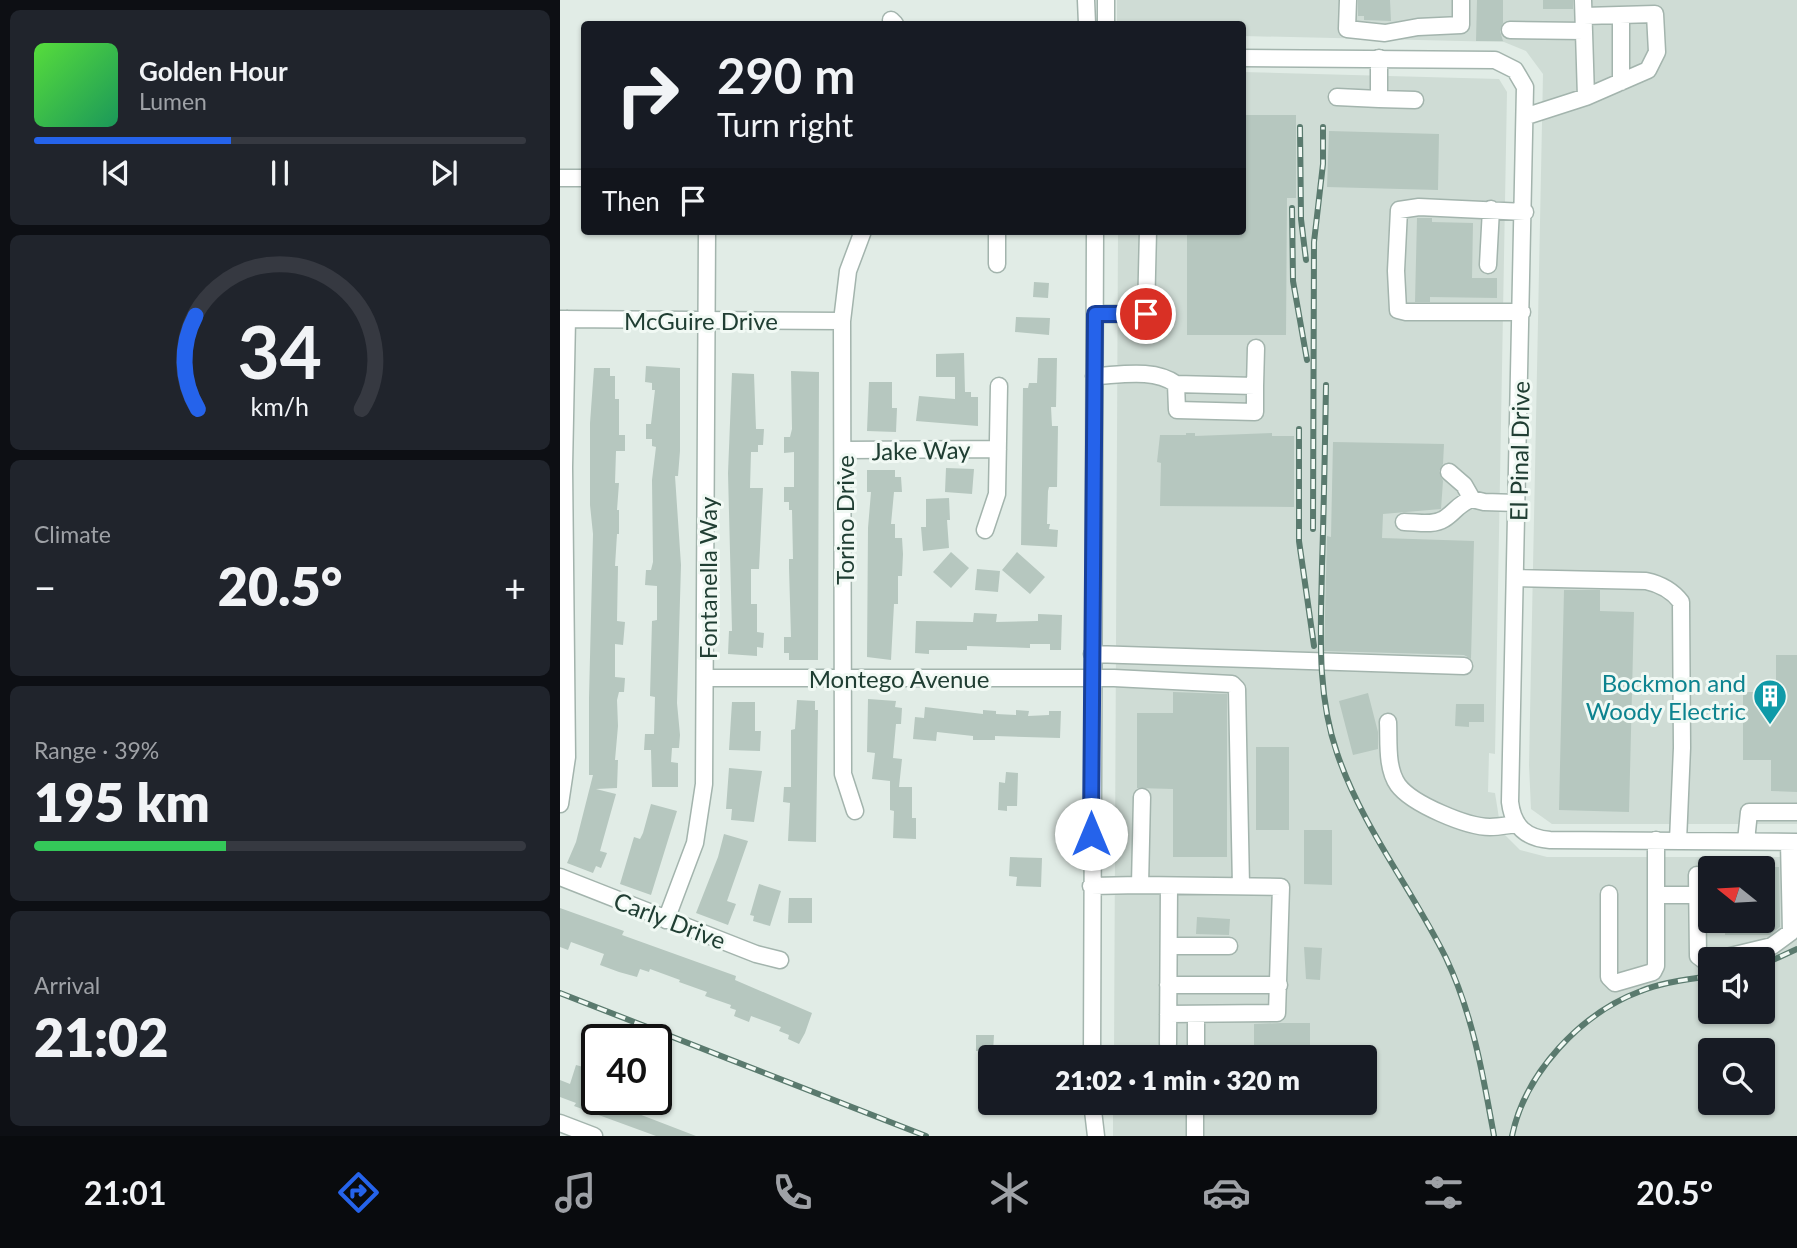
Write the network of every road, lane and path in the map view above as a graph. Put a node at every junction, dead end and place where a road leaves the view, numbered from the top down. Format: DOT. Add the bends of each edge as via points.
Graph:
graph roads {
  1 [pos="1086,0"];
  2 [pos="1106,0"];
  3 [pos="1348,0"];
  4 [pos="1461,0"];
  5 [pos="1621,15"];
  6 [pos="1584,16"];
  7 [pos="1087,21"];
  8 [pos="1106,21"];
  9 [pos="1510,30"];
  10 [pos="1246,58"];
  11 [pos="1379,58"];
  12 [pos="1621,82"];
  13 [pos="1337,97"];
  14 [pos="1586,97"];
  15 [pos="1379,99"];
  16 [pos="1415,100"];
  17 [pos="1527,116"];
  18 [pos="560,178"];
  19 [pos="581,178"];
  20 [pos="1491,209"];
  21 [pos="1525,212"];
  22 [pos="707,235"];
  23 [pos="862,235"];
  24 [pos="997,235"];
  25 [pos="1095,235"];
  26 [pos="1148,235"];
  27 [pos="997,264"];
  28 [pos="1488,265"];
  29 [pos="1522,312"];
  30 [pos="1095,314"];
  31 [pos="564,319"];
  32 [pos="708,320"];
  33 [pos="842,321"];
  34 [pos="1256,348"];
  35 [pos="1094,376"];
  36 [pos="1175,384"];
  37 [pos="999,386"];
  38 [pos="1255,386"];
  39 [pos="998,449"];
  40 [pos="844,450"];
  41 [pos="562,467"];
  42 [pos="1449,472"];
  43 [pos="1472,499"];
  44 [pos="1517,503"];
  45 [pos="1404,522"];
  46 [pos="985,530"];
  47 [pos="1516,578"];
  48 [pos="563,625"];
  49 [pos="1092,654"];
  50 [pos="1464,666"];
  51 [pos="706,678"];
  52 [pos="1092,678"];
  53 [pos="845,679"];
  54 [pos="1388,722"];
  55 [pos="1142,797"];
  56 [pos="560,804"];
  57 [pos="855,811"];
  58 [pos="1797,812"];
  59 [pos="1517,824"];
  60 [pos="1656,840"];
  61 [pos="1678,841"];
  62 [pos="1746,841"];
  63 [pos="1793,842"];
  64 [pos="1697,876"];
  65 [pos="560,877"];
  66 [pos="1140,885"];
  67 [pos="1091,886"];
  68 [pos="1169,886"];
  69 [pos="1241,886"];
  70 [pos="1609,894"];
  71 [pos="1656,895"];
  72 [pos="1697,895"];
  73 [pos="666,920"];
  74 [pos="1168,946"];
  75 [pos="1229,946"];
  76 [pos="1768,947"];
  77 [pos="1698,956"];
  78 [pos="780,960"];
  79 [pos="1168,985"];
  80 [pos="1279,985"];
  81 [pos="1168,1014"];
  82 [pos="1196,1014"];
  83 [pos="1168,1044"];
  84 [pos="1092,1045"];
  85 [pos="1196,1045"];
  86 [pos="1091,1115"];
  87 [pos="1093,1115"];
  88 [pos="1195,1115"];
  89 [pos="560,1123"];
  90 [pos="594,1136"];
  91 [pos="1087,1136"];
  92 [pos="1096,1136"];
  93 [pos="1195,1136"];
  1 -- 7 [label="street"];
  2 -- 8 [label="street"];
  3 -- 4 [label="street" via="1346,29 1385,33 1461,25"];
  5 -- 6 [label="street"];
  5 -- 12 [label="street"];
  5 -- 12 [label="street" via="1655,14 1657,52 1648,70"];
  6 -- 9 [label="street"];
  6 -- 14 [label="street"];
  10 -- 11 [label="street, El Pinal Drive"];
  11 -- 15 [label="street"];
  11 -- 17 [label="street, El Pinal Drive" via="1505,62 1525,87"];
  12 -- 14 [label="street"];
  13 -- 15 [label="street"];
  14 -- 17 [label="street"];
  15 -- 16 [label="street"];
  17 -- 21 [label="street, El Pinal Drive"];
  18 -- 19 [label="street"];
  20 -- 21 [label="street"];
  20 -- 28 [label="street"];
  20 -- 29 [label="street" via="1399,210 1398,310"];
  21 -- 29 [label="street, El Pinal Drive"];
  22 -- 32 [label="street, Fontanella Way"];
  23 -- 33 [label="street, Torino Drive" via="848,271"];
  24 -- 27 [label="street"];
  25 -- 30 [label="street"];
  26 -- 30 [label="street" via="1146,314"];
  29 -- 44 [label="street, El Pinal Drive"];
  30 -- 35 [label="street"];
  31 -- 32 [label="street, McGuire Drive"];
  31 -- 41 [label="street"];
  32 -- 33 [label="street, McGuire Drive"];
  32 -- 51 [label="street, Fontanella Way"];
  33 -- 40 [label="street, Torino Drive"];
  34 -- 38 [label="street"];
  35 -- 36 [label="street" via="1150,374"];
  35 -- 49 [label="street"];
  36 -- 38 [label="street"];
  36 -- 38 [label="street" via="1177,411 1255,412"];
  37 -- 39 [label="street"];
  39 -- 40 [label="street, Jake Way"];
  39 -- 46 [label="street" via="998,494"];
  40 -- 53 [label="street, Torino Drive"];
  41 -- 48 [label="street"];
  42 -- 43 [label="street"];
  43 -- 44 [label="street"];
  43 -- 45 [label="street" via="1444,519"];
  44 -- 47 [label="street, El Pinal Drive"];
  47 -- 59 [label="street, El Pinal Drive" via="1510,802"];
  47 -- 61 [label="street" via="1646,581 1660,584 1681,602"];
  48 -- 56 [label="street" via="567,757"];
  49 -- 50 [label="street"];
  49 -- 52 [label="street"];
  51 -- 53 [label="street, Montego Avenue"];
  51 -- 73 [label="street, Fontanella Way" via="701,811 685,877"];
  52 -- 53 [label="street, Montego Avenue"];
  52 -- 67 [label="street"];
  52 -- 69 [label="street, Montego Avenue" via="1232,684 1237,689"];
  53 -- 57 [label="street, Torino Drive" via="843,774"];
  54 -- 59 [label="street" via="1391,768 1407,795 1478,825"];
  55 -- 66 [label="street"];
  58 -- 62 [label="street" via="1749,812"];
  59 -- 60 [label="street" via="1539,839"];
  60 -- 61 [label="street"];
  60 -- 71 [label="street"];
  61 -- 62 [label="street"];
  62 -- 63 [label="street"];
  63 -- 76 [label="street" via="1791,932"];
  64 -- 72 [label="street"];
  65 -- 73 [label="street, Carly Drive"];
  66 -- 67 [label="street"];
  66 -- 68 [label="street"];
  67 -- 84 [label="street"];
  68 -- 69 [label="street"];
  68 -- 74 [label="street"];
  69 -- 80 [label="street" via="1281,887"];
  70 -- 71 [label="street" via="1609,977 1615,983 1653,972 1656,966"];
  71 -- 72 [label="street"];
  72 -- 77 [label="street"];
  73 -- 78 [label="street, Carly Drive"];
  74 -- 75 [label="street"];
  74 -- 79 [label="street"];
  79 -- 80 [label="street"];
  79 -- 81 [label="street"];
  80 -- 82 [label="street" via="1278,1013"];
  81 -- 82 [label="street"];
  81 -- 83 [label="street"];
  82 -- 85 [label="street"];
  86 -- 91 [label="street"];
  87 -- 92 [label="street"];
  88 -- 93 [label="street"];
  89 -- 90 [label="street"];
}
